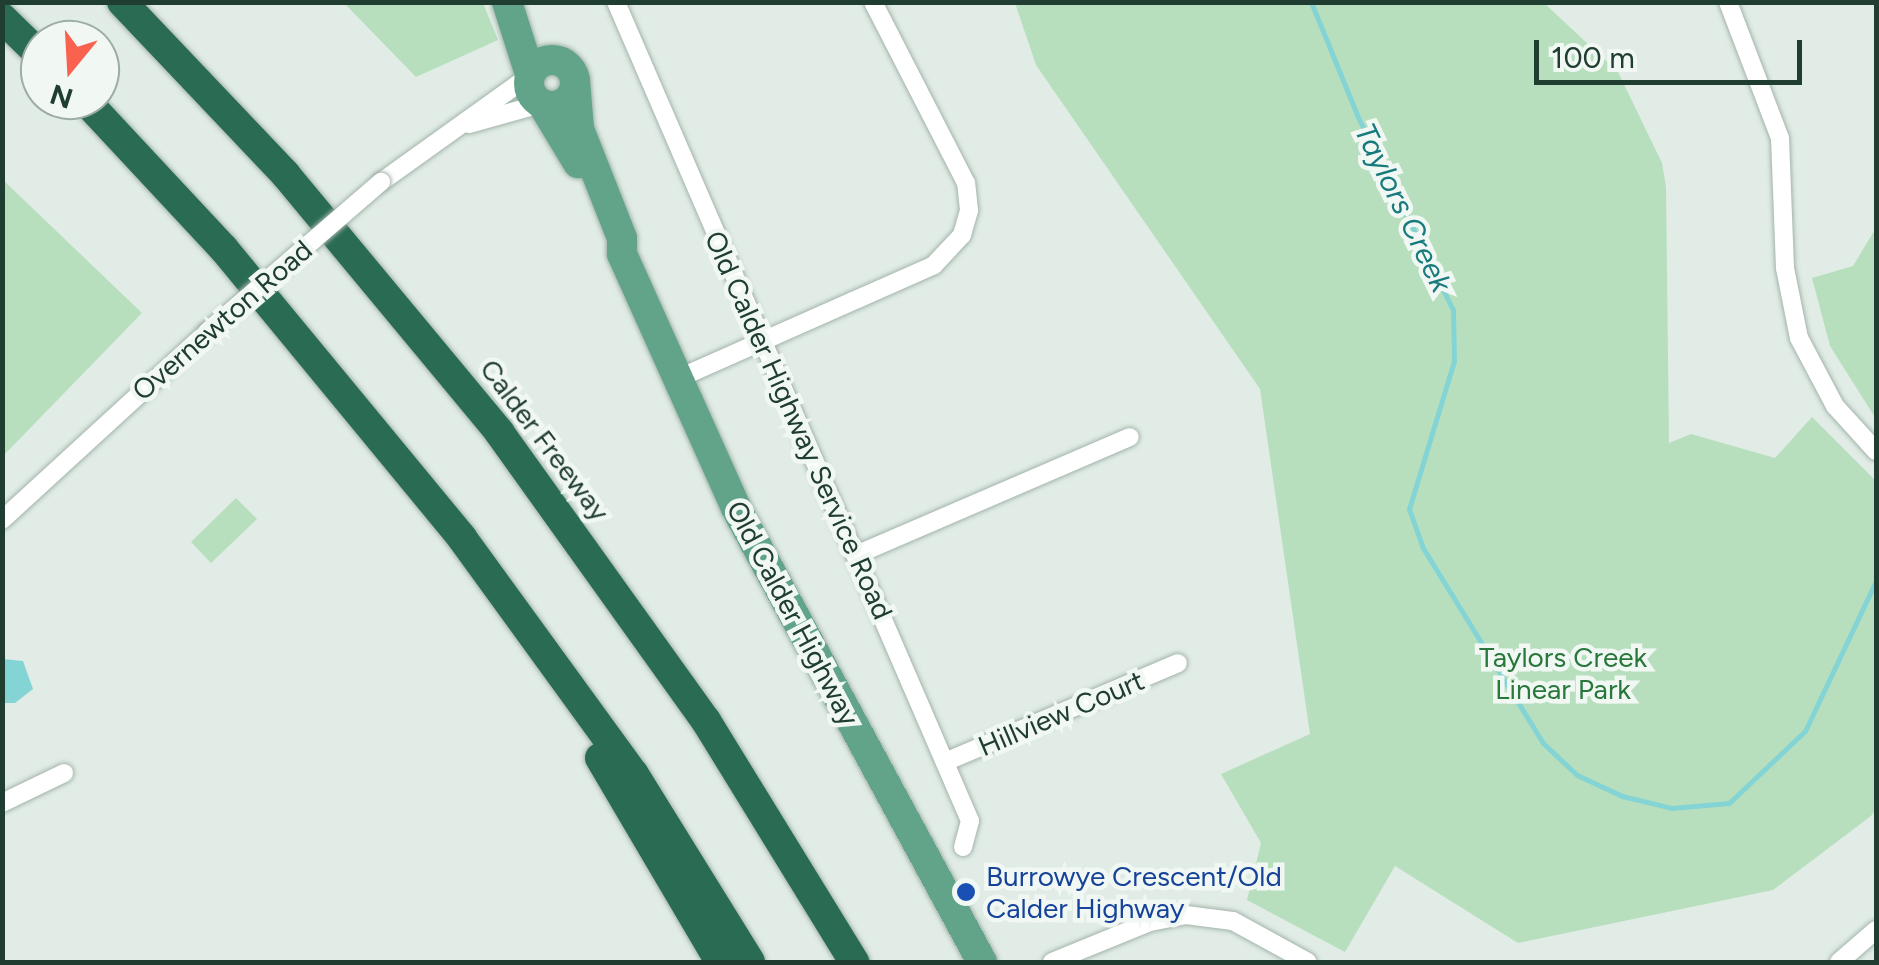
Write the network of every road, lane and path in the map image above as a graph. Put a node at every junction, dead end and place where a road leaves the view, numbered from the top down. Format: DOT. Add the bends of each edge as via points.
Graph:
graph roads {
  1 [pos="122,2"];
  2 [pos="506,2"];
  3 [pos="522,2"];
  4 [pos="616,2"];
  5 [pos="872,2"];
  6 [pos="1750,2"];
  7 [pos="1732,10"];
  8 [pos="2,18"];
  9 [pos="20,36"];
  10 [pos="570,72"];
  11 [pos="535,90"];
  12 [pos="104,120"];
  13 [pos="450,130"];
  14 [pos="622,254"];
  15 [pos="765,342"];
  16 [pos="677,379"];
  17 [pos="1130,437"];
  18 [pos="1876,451"];
  19 [pos="397,455"];
  20 [pos="2,520"];
  21 [pos="856,555"];
  22 [pos="1178,663"];
  23 [pos="945,762"];
  24 [pos="64,774"];
  25 [pos="2,803"];
  26 [pos="963,847"];
  27 [pos="1876,930"];
  28 [pos="720,962"];
  29 [pos="750,962"];
  30 [pos="854,962"];
  31 [pos="982,962"];
  32 [pos="1052,962"];
  33 [pos="1308,962"];
  34 [pos="1839,962"];
  1 -- 30 [label="highway, Calder Freeway" via="286,175 510,446 706,721"];
  2 -- 11 [label="main road, Old Calder Highway"];
  3 -- 10 [label="main road, Old Calder Highway"];
  4 -- 15 [label="street, Old Calder Highway Service Road"];
  5 -- 15 [label="street" via="966,184 966,223 956,245 934,265"];
  6 -- 7 [label="street"];
  7 -- 18 [label="street" via="1780,138 1785,268 1799,338 1835,406"];
  8 -- 9 [label="highway"];
  10 -- 11 [label="main road" via="545,61"];
  10 -- 11 [label="main road" via="566,102"];
  10 -- 14 [label="main road, Old Calder Highway" via="579,129 622,238"];
  11 -- 13 [label="street, Overnewton Road"];
  11 -- 13 [label="street, Overnewton Road"];
  11 -- 14 [label="main road, Old Calder Highway" via="571,146 609,243"];
  12 -- 19 [label="highway"];
  13 -- 20 [label="street, Overnewton Road, bridge" via="207,332"];
  14 -- 16 [label="main road, Old Calder Highway"];
  15 -- 16 [label="street"];
  15 -- 21 [label="street, Old Calder Highway Service Road"];
  16 -- 31 [label="main road, Old Calder Highway" via="736,508"];
  17 -- 21 [label="street"];
  19 -- 28 [label="highway" via="574,714"];
  19 -- 29 [label="highway" via="634,774"];
  21 -- 23 [label="street, Old Calder Highway Service Road"];
  22 -- 23 [label="street, Hillview Court"];
  23 -- 26 [label="street, Old Calder Highway Service Road" via="970,821"];
  24 -- 25 [label="street"];
  27 -- 34 [label="street"];
  32 -- 33 [label="street" via="1150,922 1186,915 1233,920"];
}
